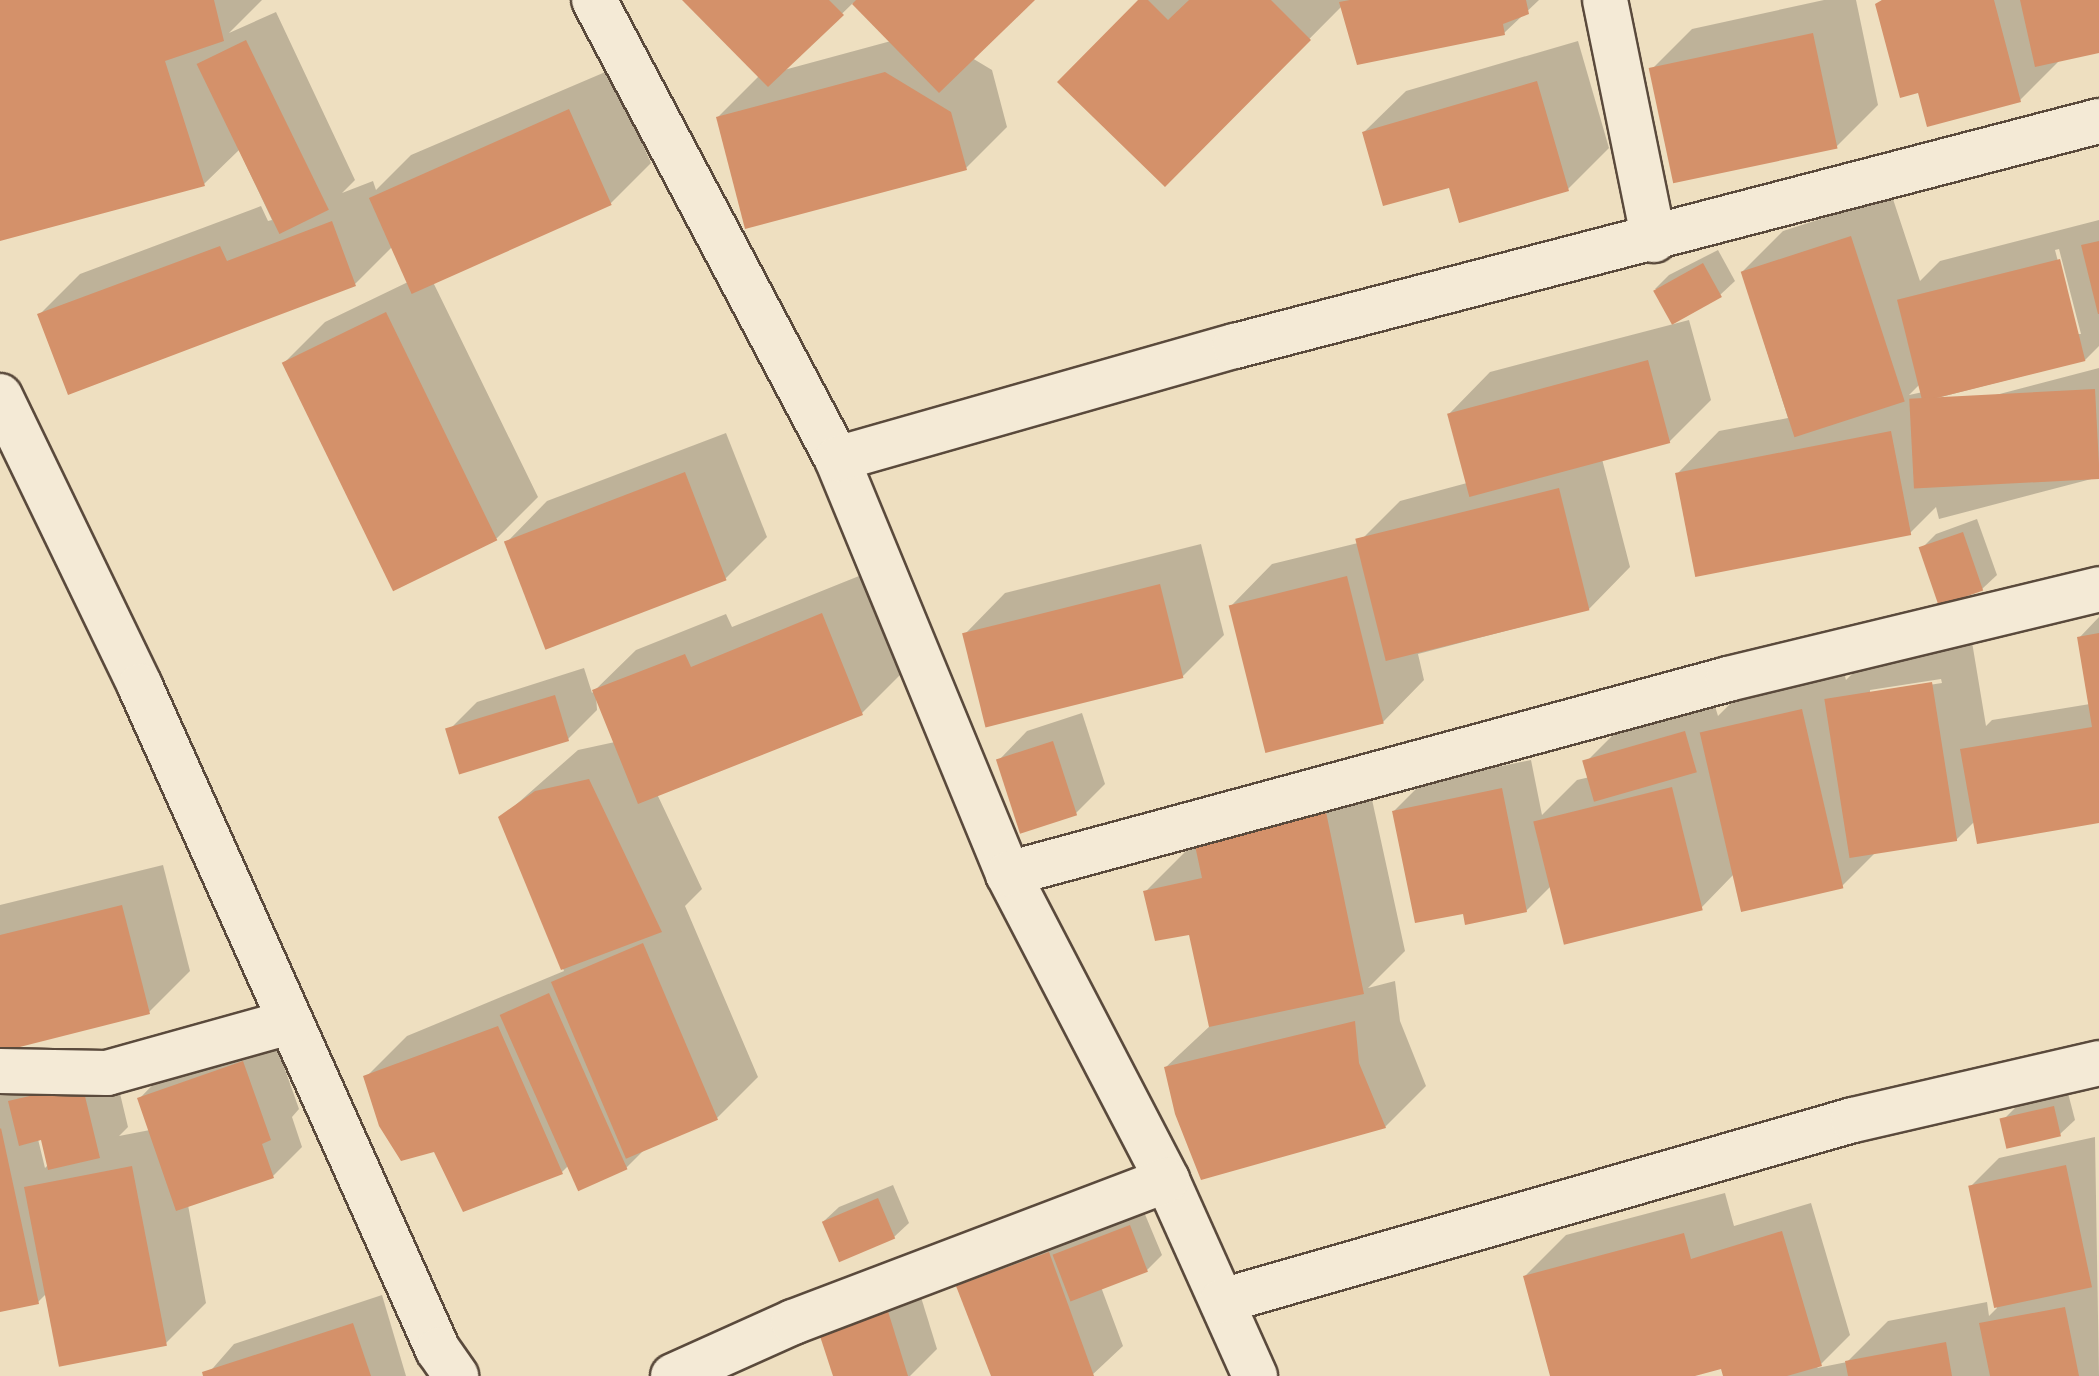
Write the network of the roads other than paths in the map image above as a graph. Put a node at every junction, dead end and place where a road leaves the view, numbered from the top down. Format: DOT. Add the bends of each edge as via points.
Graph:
graph roads {
  1 [pos="594,0"];
  2 [pos="1605,0"];
  3 [pos="2099,121"];
  4 [pos="1654,240"];
  5 [pos="0,396"];
  6 [pos="837,459"];
  7 [pos="2099,589"];
  8 [pos="1008,874"];
  9 [pos="290,1022"];
  10 [pos="2099,1063"];
  11 [pos="0,1071"];
  12 [pos="1167,1180"];
  13 [pos="1222,1301"];
  14 [pos="456,1376"];
  15 [pos="673,1376"];
  16 [pos="1255,1376"];
  1 -- 6 [label="street"];
  2 -- 4 [label="street"];
  3 -- 4 [label="street"];
  4 -- 6 [label="street" via="1235,346"];
  5 -- 9 [label="street" via="140,686"];
  6 -- 8 [label="street"];
  7 -- 8 [label="street" via="1728,679"];
  8 -- 12 [label="street"];
  9 -- 11 [label="street" via="107,1073"];
  9 -- 14 [label="street" via="438,1350"];
  10 -- 13 [label="street" via="1853,1120"];
  12 -- 13 [label="street"];
  12 -- 15 [label="street" via="793,1322"];
  13 -- 16 [label="street"];
}
